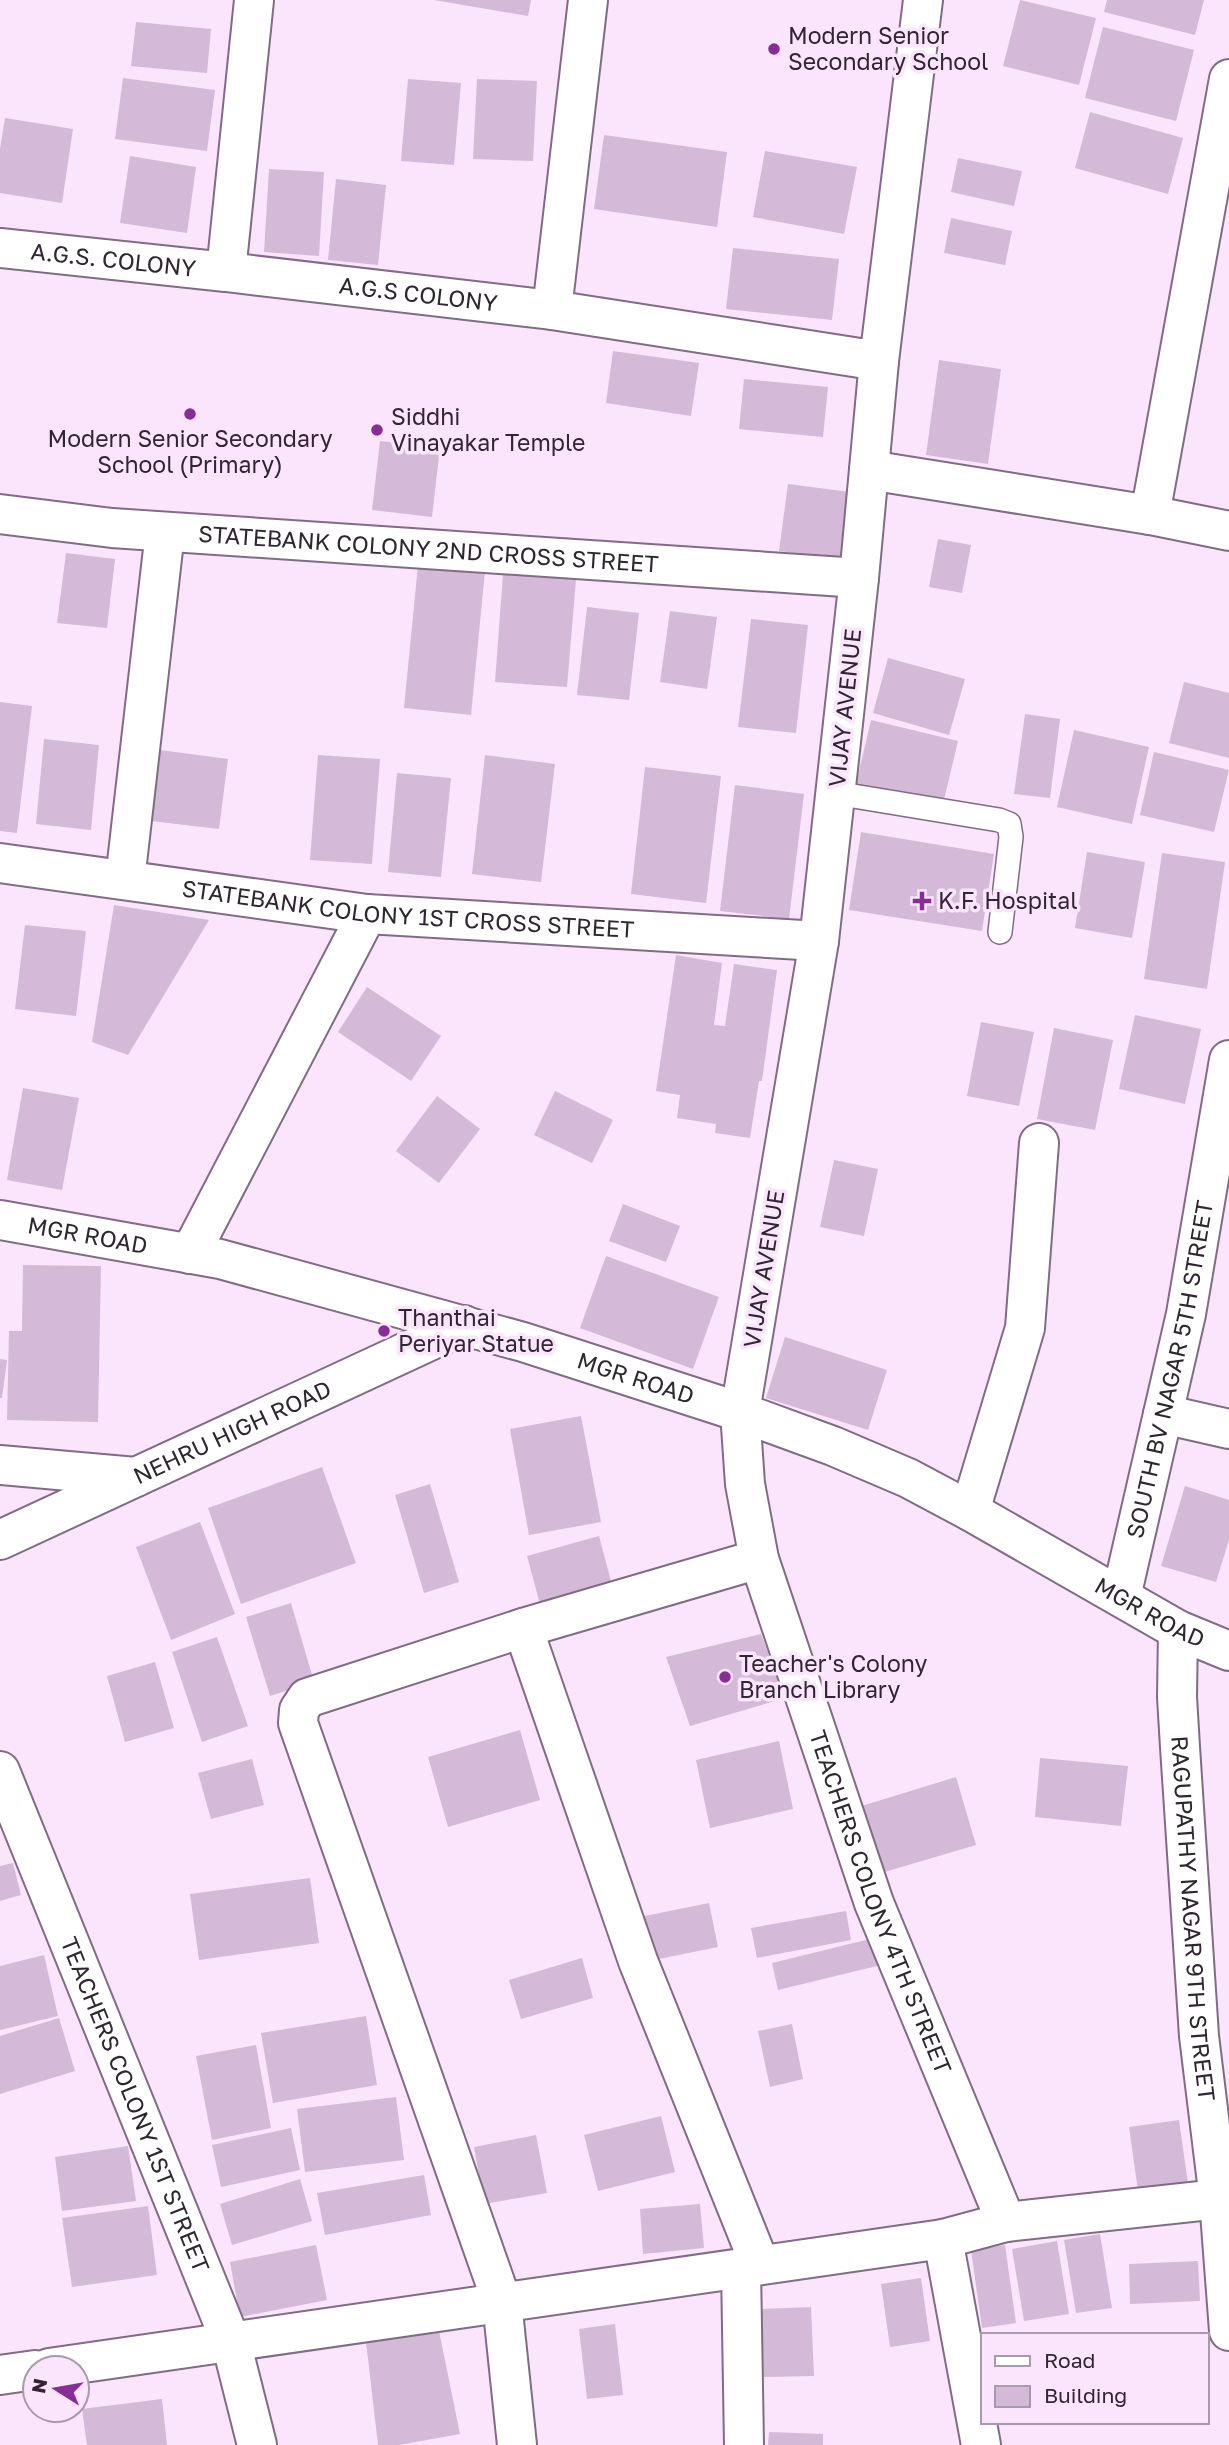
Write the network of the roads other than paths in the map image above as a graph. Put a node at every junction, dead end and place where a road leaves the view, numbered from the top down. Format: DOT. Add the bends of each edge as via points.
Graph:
graph roads {
  1 [pos="254,0"];
  2 [pos="588,0"];
  3 [pos="923,0"];
  4 [pos="1229,79"];
  5 [pos="0,248"];
  6 [pos="226,272"];
  7 [pos="552,310"];
  8 [pos="879,360"];
  9 [pos="869,470"];
  10 [pos="0,514"];
  11 [pos="1150,515"];
  12 [pos="1229,531"];
  13 [pos="165,532"];
  14 [pos="859,578"];
  15 [pos="835,793"];
  16 [pos="0,863"];
  17 [pos="125,880"];
  18 [pos="367,914"];
  19 [pos="1000,932"];
  20 [pos="819,941"];
  21 [pos="1229,1060"];
  22 [pos="1039,1143"];
  23 [pos="0,1220"];
  24 [pos="190,1254"];
  25 [pos="464,1325"];
  26 [pos="740,1412"];
  27 [pos="1163,1414"];
  28 [pos="1229,1429"];
  29 [pos="0,1465"];
  30 [pos="136,1477"];
  31 [pos="970,1511"];
  32 [pos="0,1540"];
  33 [pos="759,1559"];
  34 [pos="1121,1597"];
  35 [pos="523,1628"];
  36 [pos="1178,1630"];
  37 [pos="1229,1651"];
  38 [pos="0,1771"];
  39 [pos="1214,2035"];
  40 [pos="1219,2199"];
  41 [pos="1006,2222"];
  42 [pos="943,2239"];
  43 [pos="750,2266"];
  44 [pos="502,2302"];
  45 [pos="1229,2329"];
  46 [pos="231,2342"];
  47 [pos="91,2362"];
  48 [pos="21,2372"];
  49 [pos="0,2375"];
  50 [pos="257,2445"];
  51 [pos="517,2445"];
  52 [pos="744,2445"];
  53 [pos="981,2445"];
  1 -- 6 [label="street"];
  2 -- 7 [label="street"];
  3 -- 8 [label="street, VIJAY AVENUE"];
  4 -- 11 [label="street"];
  5 -- 6 [label="street, A.G.S. COLONY"];
  6 -- 7 [label="street, A.G.S COLONY"];
  7 -- 8 [label="street, A.G.S COLONY"];
  8 -- 9 [label="street, VIJAY AVENUE"];
  9 -- 11 [label="street"];
  9 -- 14 [label="street, VIJAY AVENUE"];
  10 -- 13 [label="street, STATEBANK COLONY 2ND CROSS STREET"];
  11 -- 12 [label="street"];
  13 -- 14 [label="street, STATEBANK COLONY 2ND CROSS STREET"];
  13 -- 17 [label="street"];
  14 -- 15 [label="street, VIJAY AVENUE"];
  15 -- 19 [label="lane" via="1009,824"];
  15 -- 20 [label="street, VIJAY AVENUE"];
  16 -- 17 [label="street, STATEBANK COLONY 1ST CROSS STREET"];
  17 -- 18 [label="street, STATEBANK COLONY 1ST CROSS STREET"];
  18 -- 20 [label="street, STATEBANK COLONY 1ST CROSS STREET"];
  18 -- 24 [label="street"];
  20 -- 26 [label="street, VIJAY AVENUE"];
  21 -- 27 [label="street, SOUTH BV NAGAR 5TH STREET" via="1186,1314"];
  22 -- 31 [label="street" via="1025,1328"];
  23 -- 24 [label="street, MGR ROAD"];
  24 -- 25 [label="street, MGR ROAD"];
  25 -- 26 [label="street, MGR ROAD"];
  25 -- 30 [label="street, NEHRU HIGH ROAD"];
  26 -- 31 [label="street, MGR ROAD" via="834,1446"];
  26 -- 33 [label="street, TEACHERS COLONY 4TH STREET" via="745,1484"];
  27 -- 28 [label="street"];
  27 -- 34 [label="street, SOUTH BV NAGAR 5TH STREET"];
  29 -- 30 [label="street"];
  30 -- 32 [label="street, NEHRU HIGH ROAD"];
  31 -- 34 [label="street, MGR ROAD"];
  33 -- 35 [label="street"];
  33 -- 41 [label="street, TEACHERS COLONY 4TH STREET" via="874,1903"];
  34 -- 36 [label="street, MGR ROAD"];
  35 -- 43 [label="street"];
  35 -- 44 [label="street" via="307,1698 298,1723"];
  36 -- 37 [label="street, MGR ROAD"];
  36 -- 39 [label="street, RAGUPATHY NAGAR 9TH STREET" via="1180,1747"];
  38 -- 46 [label="street, TEACHERS COLONY 1ST STREET"];
  39 -- 40 [label="street, RAGUPATHY NAGAR 9TH STREET"];
  40 -- 41 [label="street"];
  40 -- 45 [label="street, RAGUPATHY NAGAR 9TH STREET"];
  41 -- 42 [label="street"];
  42 -- 43 [label="street"];
  42 -- 53 [label="street"];
  43 -- 44 [label="street"];
  43 -- 52 [label="street"];
  44 -- 46 [label="street"];
  44 -- 51 [label="street"];
  46 -- 47 [label="street"];
  46 -- 50 [label="street, TEACHERS COLONY 1ST STREET"];
  48 -- 49 [label="street"];
}
